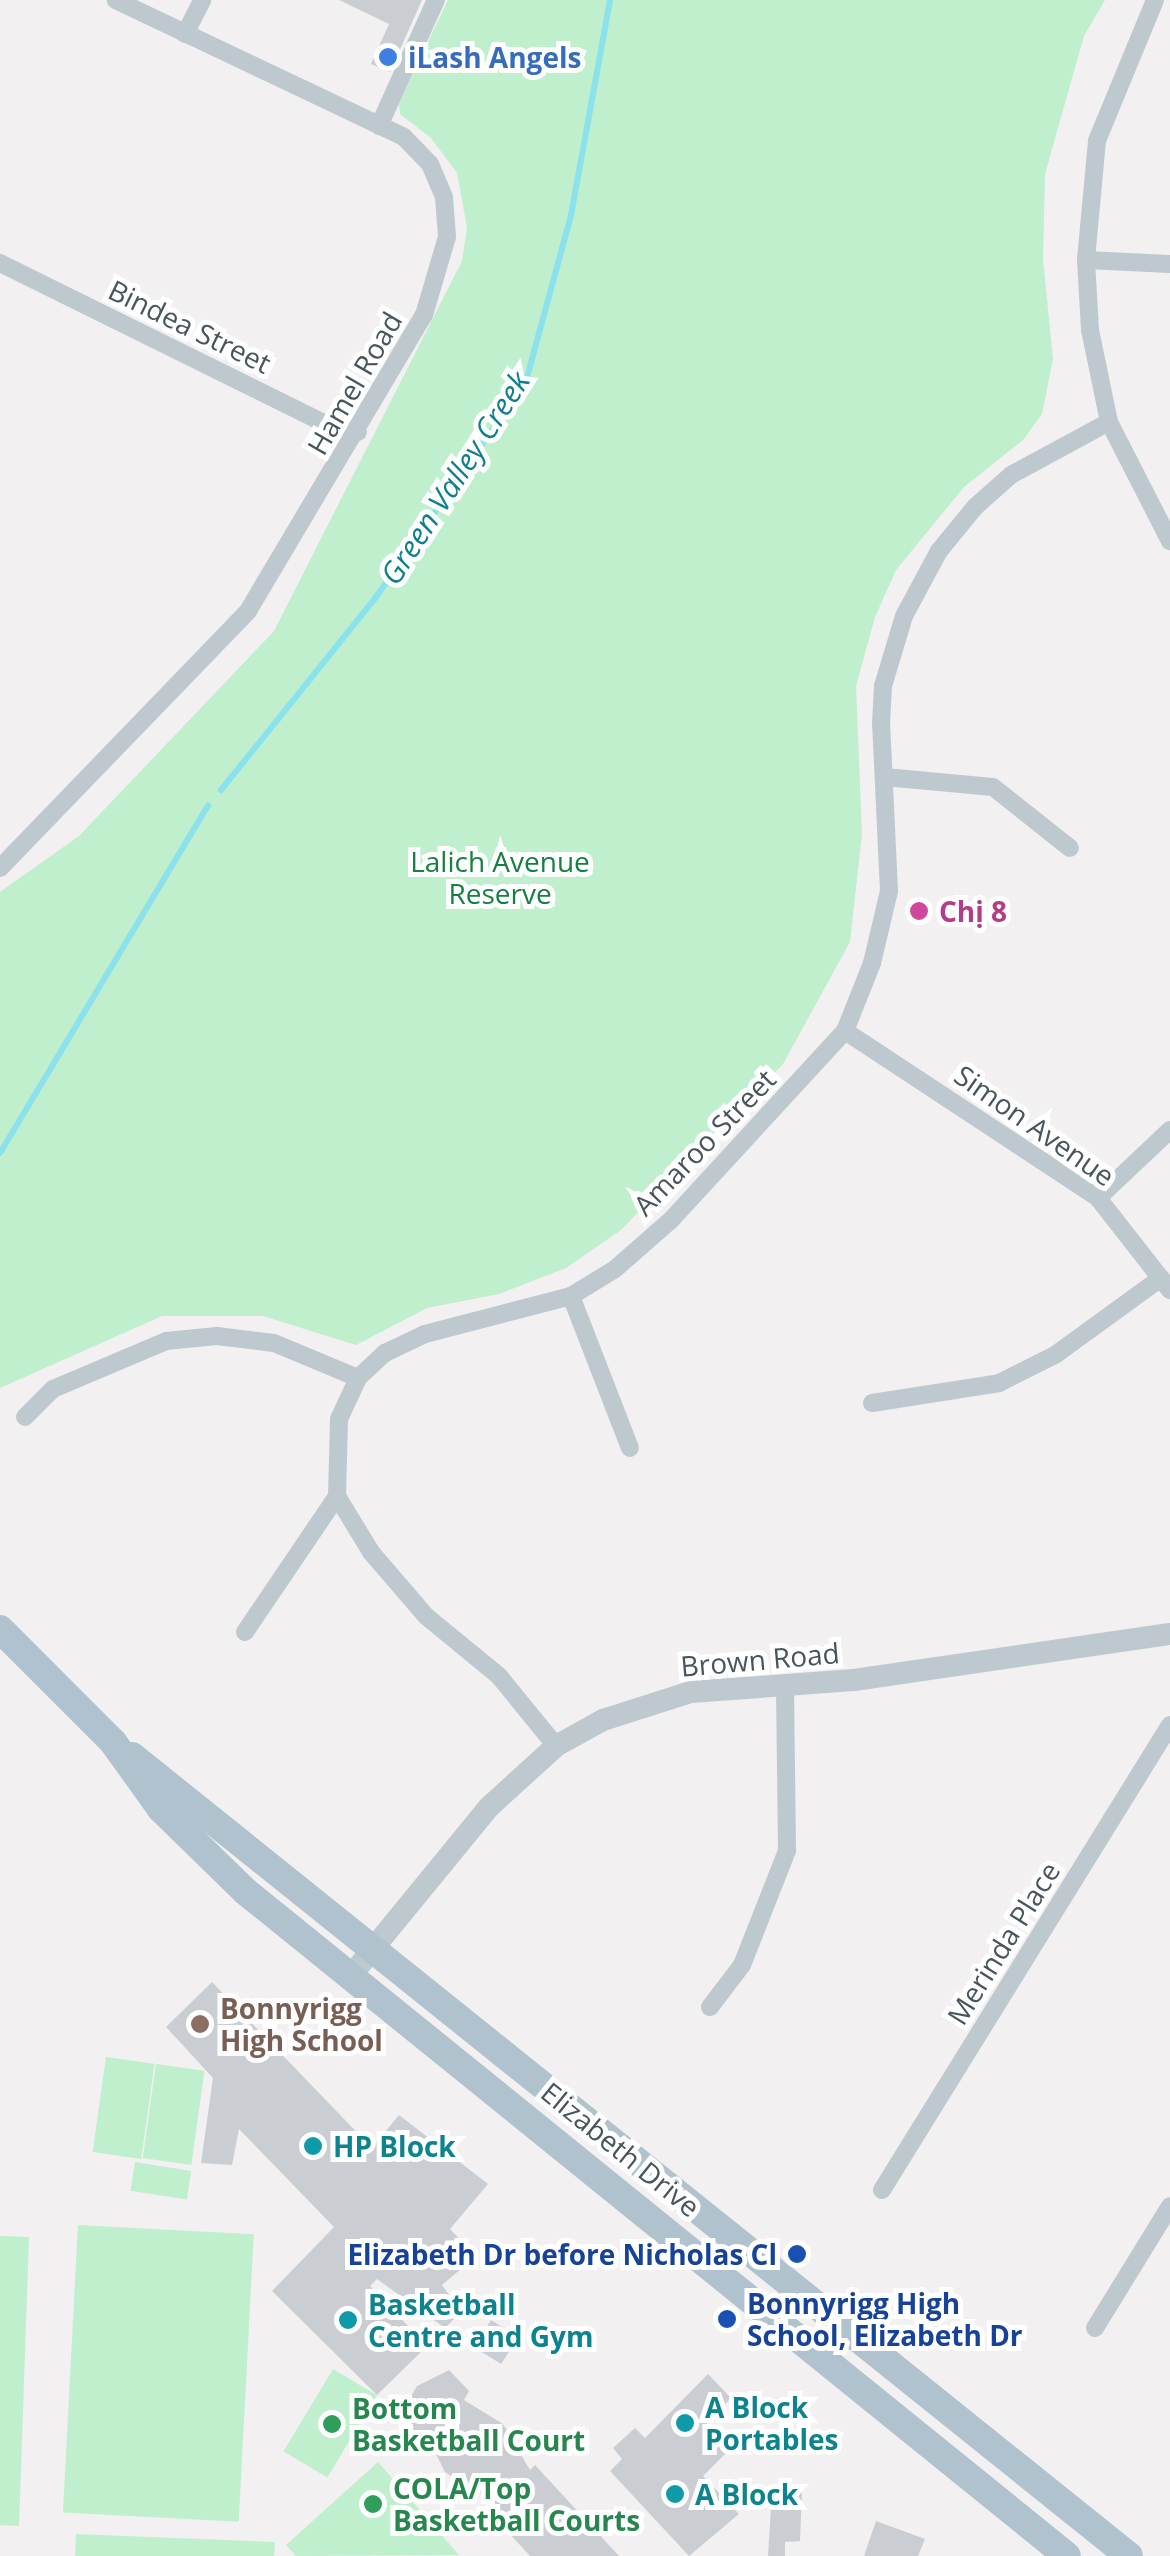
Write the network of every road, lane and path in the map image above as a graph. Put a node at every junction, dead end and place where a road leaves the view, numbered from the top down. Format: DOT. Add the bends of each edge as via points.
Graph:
graph roads {
  1 [pos="116,0"];
  2 [pos="202,0"];
  3 [pos="436,0"];
  4 [pos="1154,0"];
  5 [pos="185,34"];
  6 [pos="379,126"];
  7 [pos="1086,260"];
  8 [pos="0,263"];
  9 [pos="1170,264"];
  10 [pos="1109,422"];
  11 [pos="358,432"];
  12 [pos="1170,540"];
  13 [pos="885,777"];
  14 [pos="1070,848"];
  15 [pos="0,868"];
  16 [pos="845,1031"];
  17 [pos="1170,1130"];
  18 [pos="1098,1198"];
  19 [pos="1166,1284"];
  20 [pos="571,1296"];
  21 [pos="358,1378"];
  22 [pos="872,1403"];
  23 [pos="24,1417"];
  24 [pos="630,1448"];
  25 [pos="337,1496"];
  26 [pos="0,1629"];
  27 [pos="245,1632"];
  28 [pos="1170,1634"];
  29 [pos="785,1686"];
  30 [pos="1170,1724"];
  31 [pos="113,1742"];
  32 [pos="556,1746"];
  33 [pos="374,1948"];
  34 [pos="349,1978"];
  35 [pos="710,2007"];
  36 [pos="882,2190"];
  37 [pos="1170,2206"];
  38 [pos="1095,2328"];
  39 [pos="1067,2556"];
  40 [pos="1129,2556"];
  1 -- 5 [label="street, Hamel Road"];
  2 -- 5 [label="street"];
  3 -- 6 [label="street"];
  4 -- 7 [label="street" via="1097,141"];
  5 -- 6 [label="street, Hamel Road"];
  6 -- 11 [label="street, Hamel Road" via="404,137 430,164 444,197 447,238 424,314"];
  7 -- 9 [label="street"];
  7 -- 10 [label="street" via="1090,330"];
  8 -- 11 [label="street, Bindea Street" via="324,422"];
  10 -- 12 [label="street"];
  10 -- 13 [label="street, Amaroo Street" via="1011,475 938,551 893,645 880,724"];
  11 -- 15 [label="street, Hamel Road" via="248,611"];
  13 -- 14 [label="street" via="992,787"];
  13 -- 16 [label="street, Amaroo Street" via="889,891 872,964"];
  16 -- 18 [label="street, Simon Avenue"];
  16 -- 20 [label="street, Amaroo Street" via="671,1220"];
  17 -- 18 [label="street"];
  18 -- 19 [label="street, Simon Avenue"];
  19 -- 22 [label="street" via="999,1384"];
  20 -- 21 [label="street, Amaroo Street" via="425,1334 385,1354"];
  20 -- 24 [label="street"];
  21 -- 23 [label="street" via="274,1342 166,1340 53,1389"];
  21 -- 25 [label="street, Amaroo Street" via="339,1419"];
  25 -- 27 [label="street"];
  25 -- 32 [label="street" via="371,1552 426,1616 499,1676"];
  26 -- 31 [label="main road, Elizabeth Drive"];
  28 -- 29 [label="street, Brown Road"];
  29 -- 32 [label="street, Brown Road" via="654,1700"];
  29 -- 35 [label="street" via="787,1851 742,1965"];
  30 -- 36 [label="street, Merinda Place"];
  31 -- 33 [label="main road, Elizabeth Drive"];
  31 -- 34 [label="main road, Elizabeth Drive" via="161,1809 198,1846"];
  32 -- 33 [label="street, Brown Road" via="489,1807"];
  33 -- 34 [label="street, Brown Road"];
  33 -- 40 [label="main road, Elizabeth Drive"];
  34 -- 39 [label="main road, Elizabeth Drive"];
  37 -- 38 [label="street"];
}
